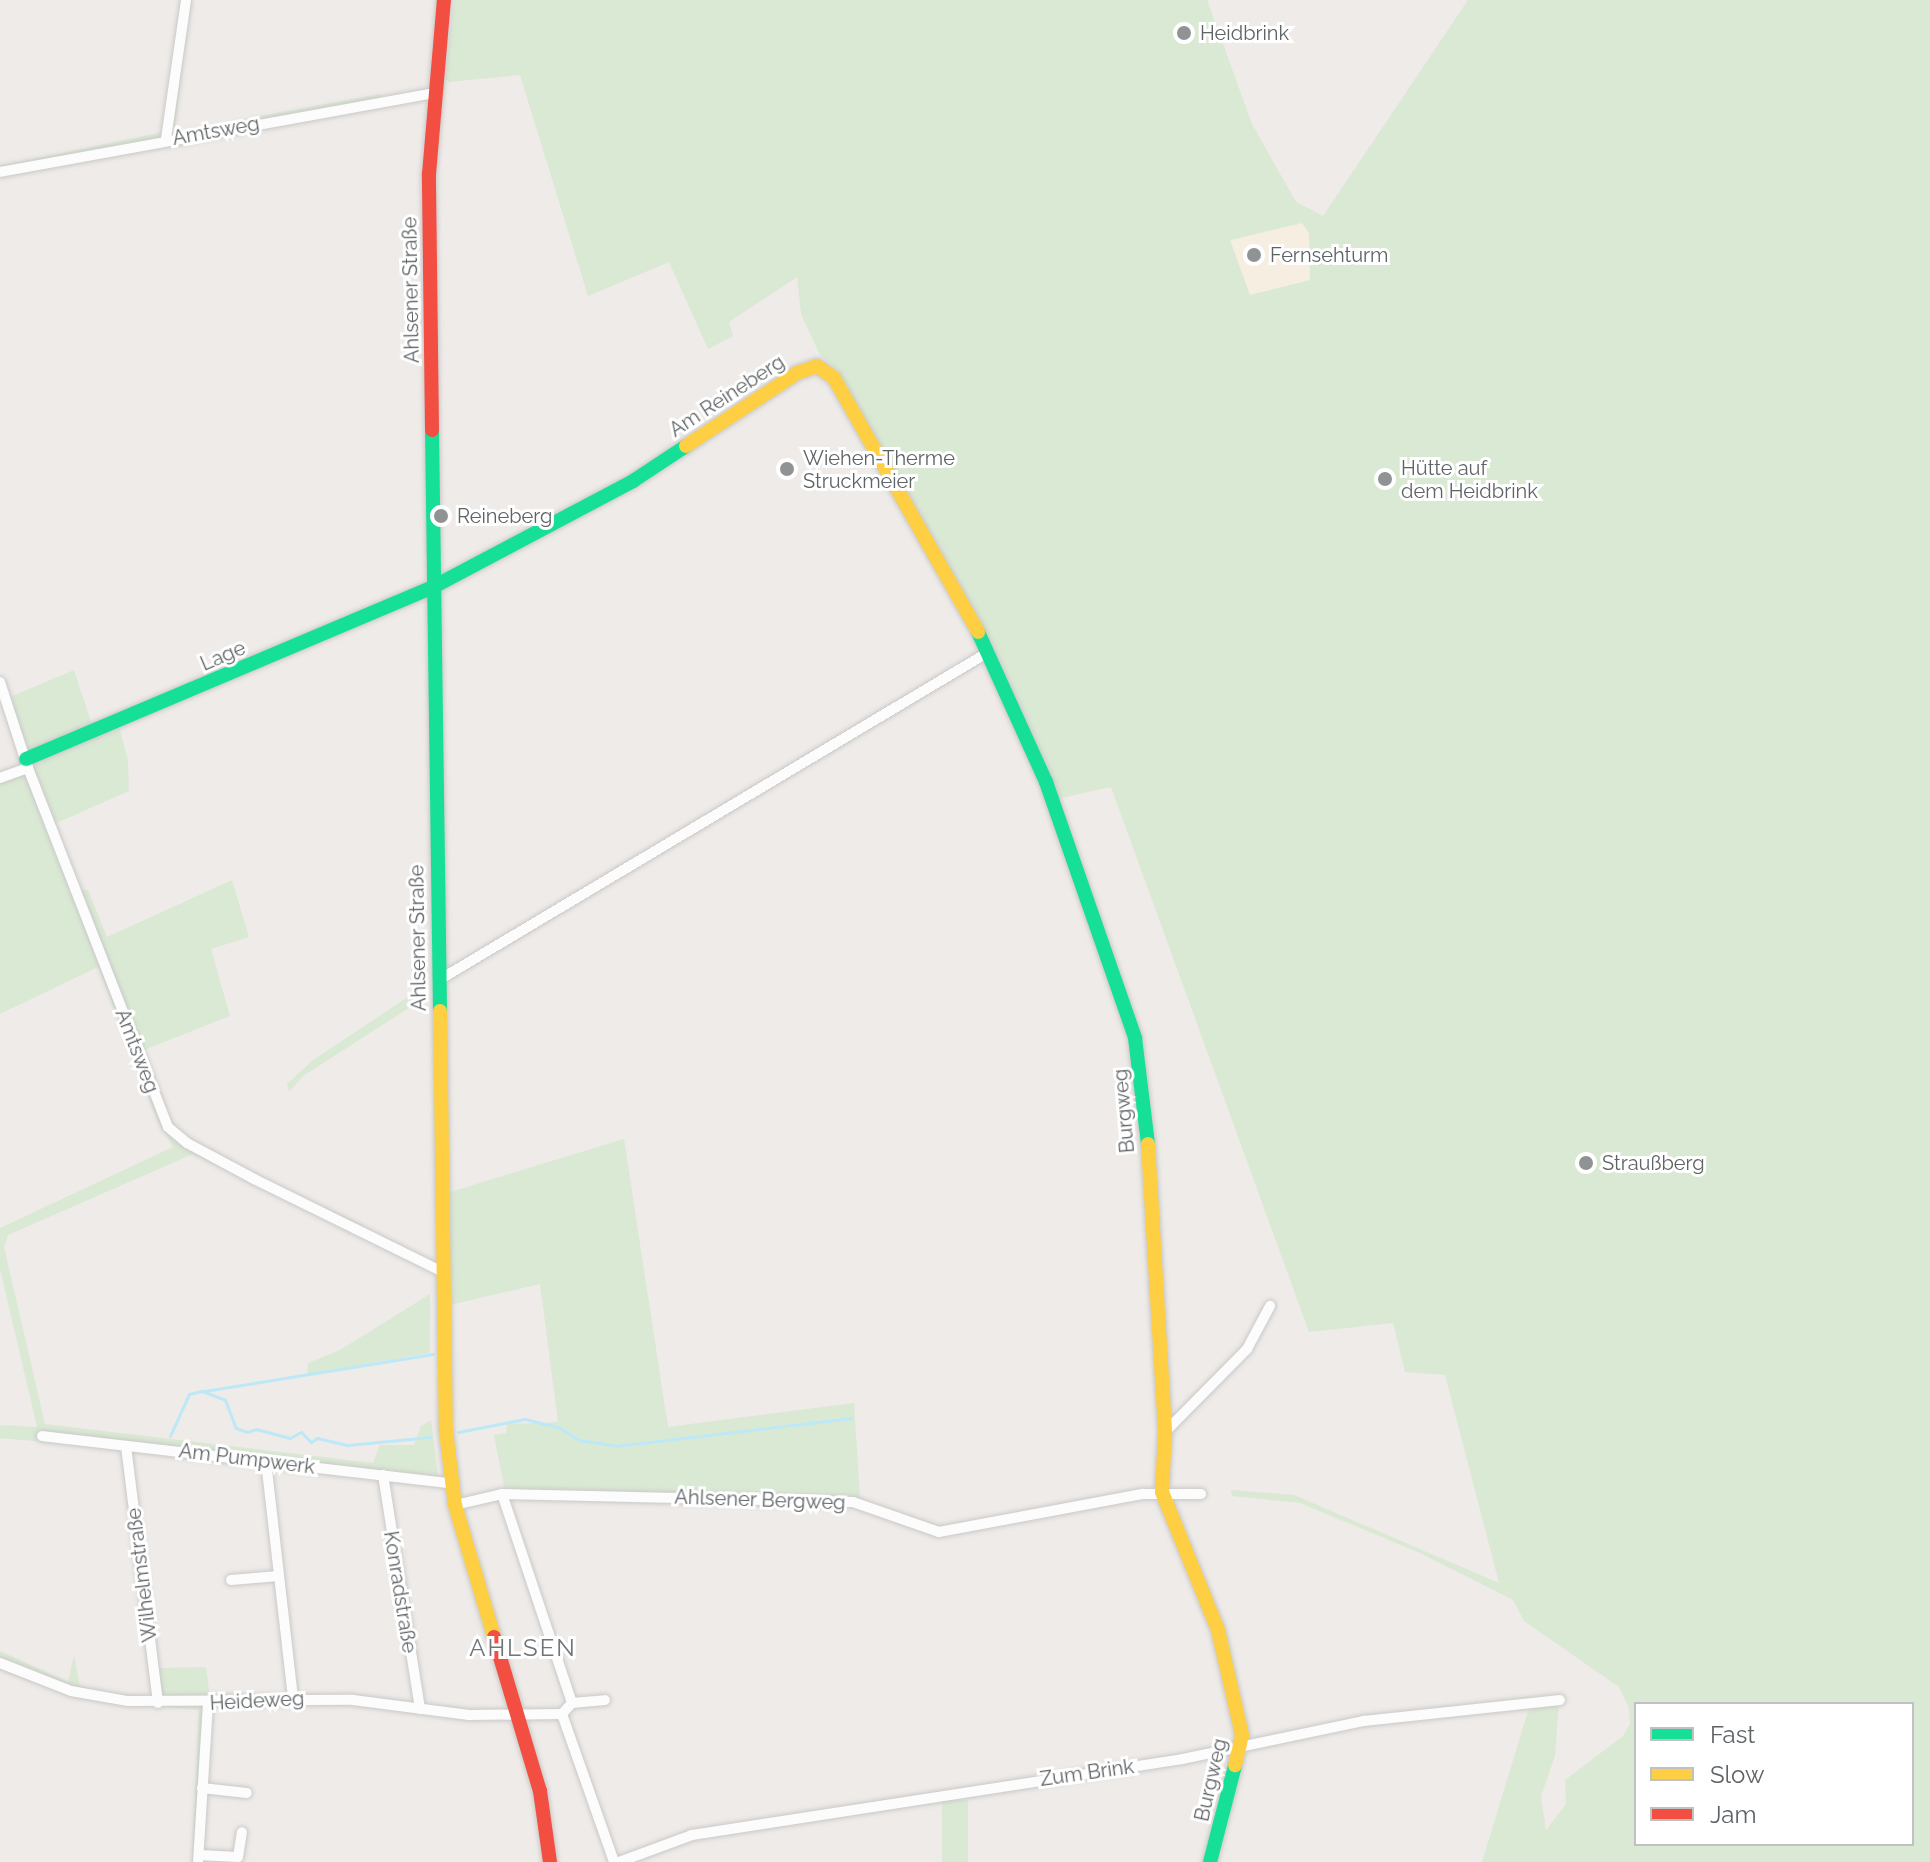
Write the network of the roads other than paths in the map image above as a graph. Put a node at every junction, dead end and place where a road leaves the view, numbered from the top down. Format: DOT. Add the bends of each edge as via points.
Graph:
graph roads {
  1 [pos="186,0"];
  2 [pos="444,0"];
  3 [pos="433,93"];
  4 [pos="166,139"];
  5 [pos="0,172"];
  6 [pos="435,586"];
  7 [pos="987,653"];
  8 [pos="0,682"];
  9 [pos="27,764"];
  10 [pos="0,778"];
  11 [pos="1050,802"];
  12 [pos="439,980"];
  13 [pos="443,1272"];
  14 [pos="1270,1306"];
  15 [pos="1165,1432"];
  16 [pos="42,1436"];
  17 [pos="126,1446"];
  18 [pos="266,1461"];
  19 [pos="383,1475"];
  20 [pos="451,1483"];
  21 [pos="1162,1492"];
  22 [pos="502,1494"];
  23 [pos="1201,1494"];
  24 [pos="455,1505"];
  25 [pos="279,1576"];
  26 [pos="231,1580"];
  27 [pos="0,1663"];
  28 [pos="293,1699"];
  29 [pos="605,1700"];
  30 [pos="1560,1700"];
  31 [pos="158,1703"];
  32 [pos="572,1703"];
  33 [pos="208,1704"];
  34 [pos="420,1709"];
  35 [pos="562,1714"];
  36 [pos="519,1717"];
  37 [pos="1241,1747"];
  38 [pos="202,1788"];
  39 [pos="247,1793"];
  40 [pos="242,1832"];
  41 [pos="198,1859"];
  42 [pos="550,1862"];
  43 [pos="616,1862"];
  44 [pos="1210,1862"];
  1 -- 4 [label="street"];
  2 -- 3 [label="street, Ahlsener Straße"];
  3 -- 4 [label="street, Amtsweg"];
  3 -- 6 [label="street, Ahlsener Straße"];
  4 -- 5 [label="street, Amtsweg"];
  6 -- 7 [label="street, Am Reineberg" via="633,481 779,383 817,366 834,378 968,609"];
  6 -- 9 [label="street, Lage"];
  6 -- 12 [label="street, Ahlsener Straße"];
  7 -- 11 [label="street, Am Reineberg"];
  7 -- 12 [label="street"];
  8 -- 9 [label="street, Amtsweg"];
  9 -- 10 [label="street, Lage"];
  9 -- 13 [label="street, Amtsweg" via="168,1127 254,1179"];
  11 -- 15 [label="street, Burgweg" via="1142,1067"];
  12 -- 13 [label="street, Ahlsener Straße"];
  13 -- 20 [label="street, Ahlsener Straße"];
  14 -- 15 [label="street" via="1247,1349"];
  15 -- 21 [label="street, Burgweg"];
  16 -- 17 [label="street, Am Pumpwerk"];
  17 -- 18 [label="street, Am Pumpwerk"];
  17 -- 31 [label="street, Wilhelmstraße"];
  18 -- 19 [label="street, Am Pumpwerk"];
  18 -- 25 [label="street"];
  19 -- 20 [label="street, Am Pumpwerk"];
  19 -- 34 [label="street, Konradstraße"];
  20 -- 24 [label="street, Ahlsener Straße"];
  21 -- 22 [label="street, Ahlsener Bergweg" via="939,1532 853,1502"];
  21 -- 23 [label="street, Ahlsener Bergweg"];
  21 -- 37 [label="street, Burgweg" via="1218,1630 1241,1723"];
  22 -- 24 [label="street, Ahlsener Bergweg"];
  22 -- 32 [label="street"];
  24 -- 36 [label="street, Ahlsener Straße"];
  25 -- 26 [label="street"];
  25 -- 28 [label="street"];
  27 -- 31 [label="street, Heideweg" via="71,1691"];
  28 -- 33 [label="street, Heideweg"];
  28 -- 34 [label="street, Heideweg"];
  29 -- 32 [label="street"];
  30 -- 37 [label="street, Zum Brink" via="1364,1721"];
  31 -- 33 [label="street, Heideweg"];
  32 -- 35 [label="street"];
  33 -- 38 [label="street"];
  34 -- 36 [label="street, Heideweg"];
  35 -- 36 [label="street, Heideweg"];
  35 -- 43 [label="street"];
  36 -- 42 [label="street, Ahlsener Straße" via="540,1791"];
  37 -- 43 [label="street, Zum Brink" via="692,1835"];
  37 -- 44 [label="street, Burgweg"];
  38 -- 39 [label="street"];
  38 -- 41 [label="street"];
  40 -- 41 [label="street" via="238,1857"];
}
